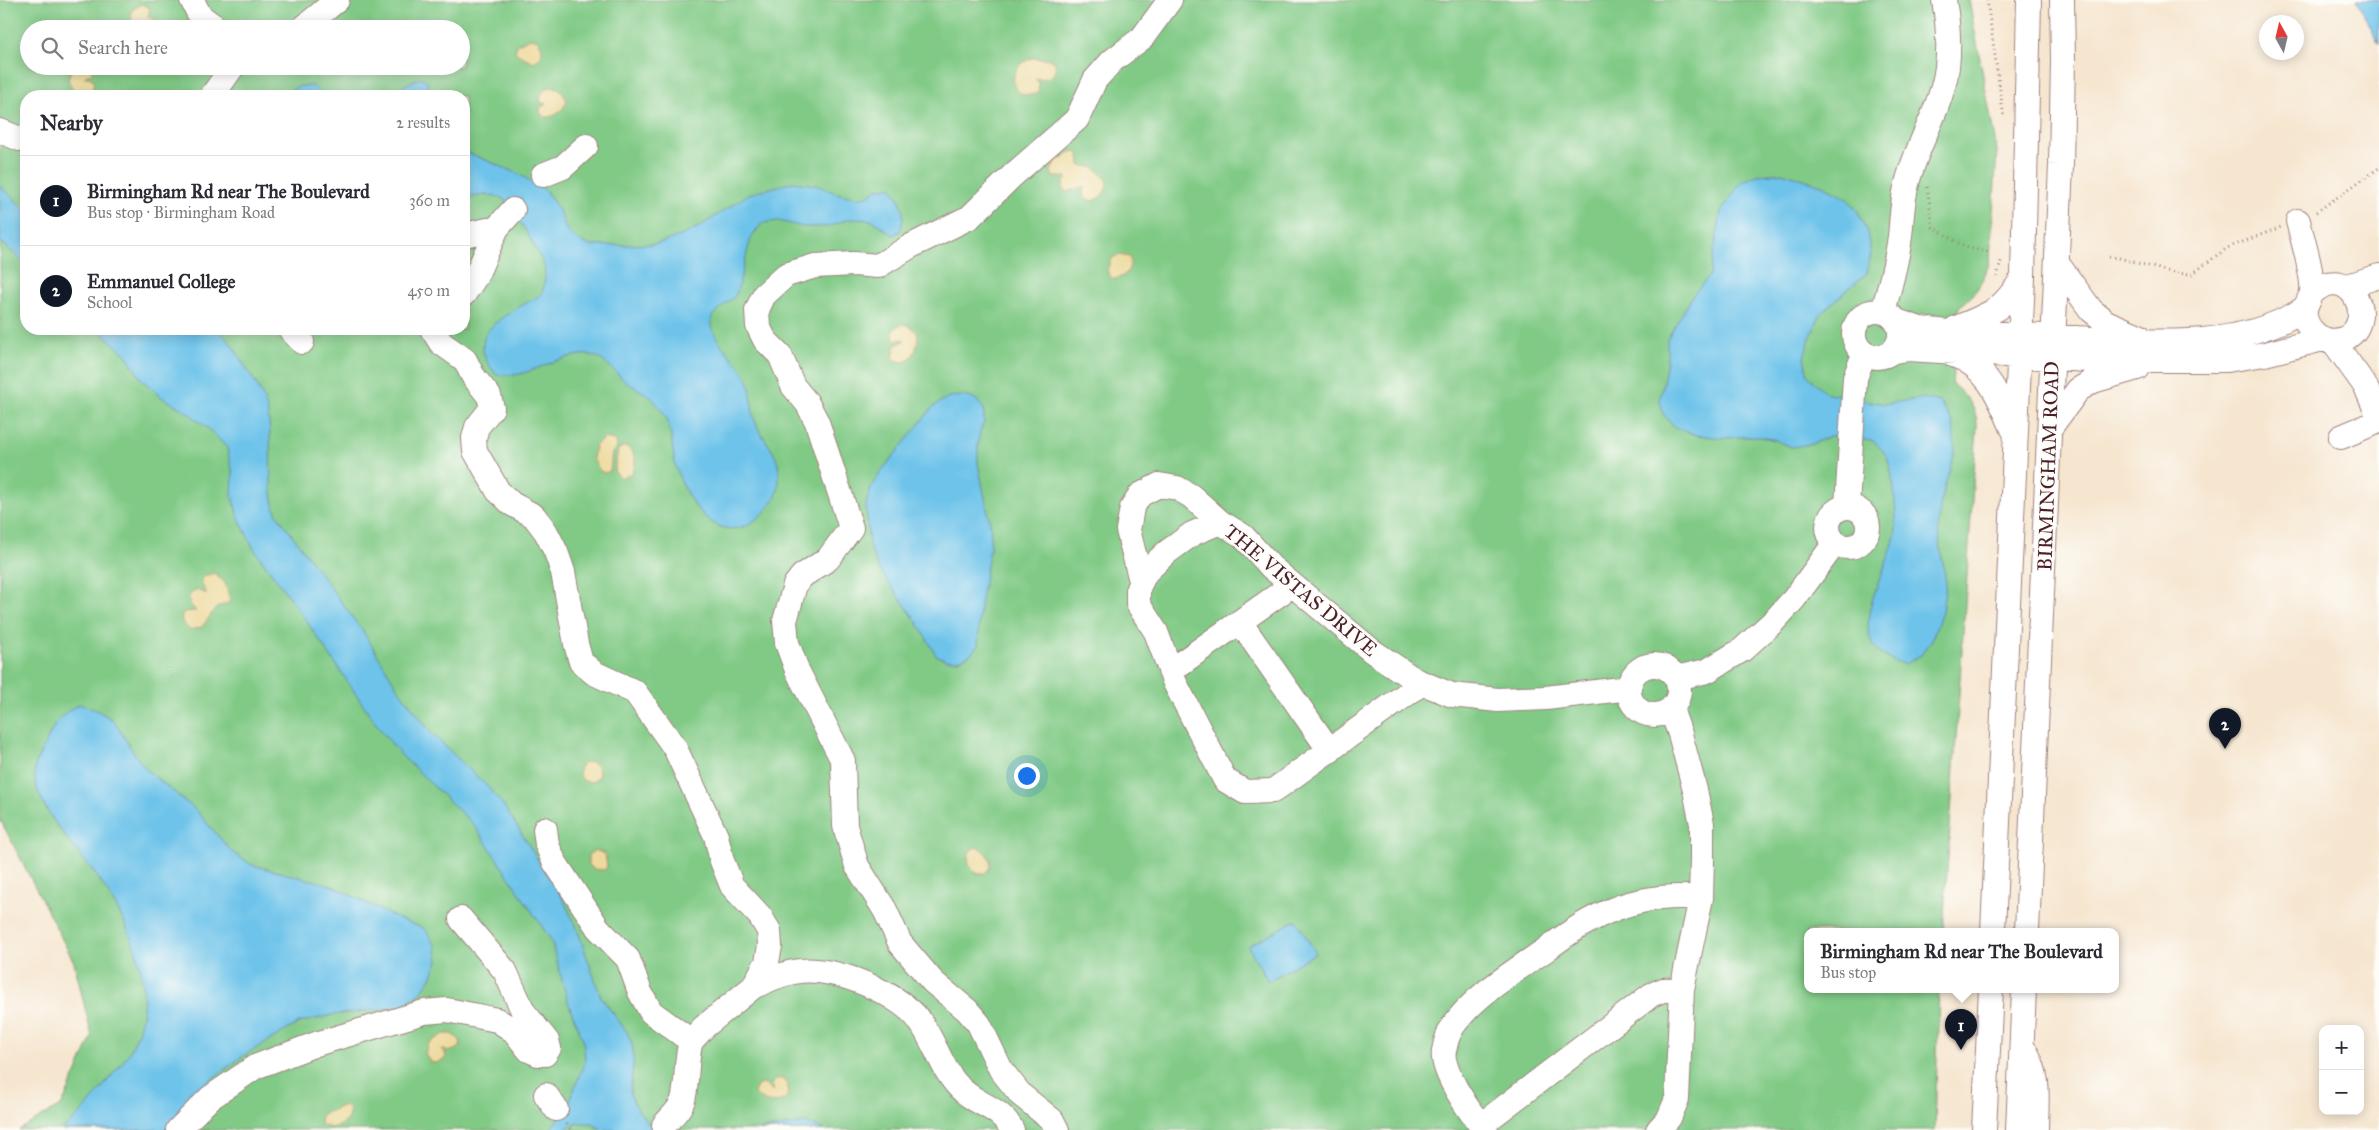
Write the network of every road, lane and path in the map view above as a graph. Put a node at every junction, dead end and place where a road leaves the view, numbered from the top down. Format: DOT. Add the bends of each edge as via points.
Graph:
graph roads {
  1 [pos="192,0"];
  2 [pos="337,0"];
  3 [pos="1170,0"];
  4 [pos="1944,0"];
  5 [pos="1987,0"];
  6 [pos="2029,0"];
  7 [pos="2062,0"];
  8 [pos="206,20"];
  9 [pos="313,20"];
  10 [pos="226,75"];
  11 [pos="216,90"];
  12 [pos="2005,124"];
  13 [pos="0,131"];
  14 [pos="20,139"];
  15 [pos="586,146"];
  16 [pos="2379,168"];
  17 [pos="543,175"];
  18 [pos="1907,181"];
  19 [pos="513,210"];
  20 [pos="2298,221"];
  21 [pos="498,228"];
  22 [pos="470,234"];
  23 [pos="2305,250"];
  24 [pos="2002,251"];
  25 [pos="1989,252"];
  26 [pos="2109,257"];
  27 [pos="2057,263"];
  28 [pos="2379,276"];
  29 [pos="2023,278"];
  30 [pos="1992,284"];
  31 [pos="470,285"];
  32 [pos="2342,285"];
  33 [pos="2308,300"];
  34 [pos="1890,316"];
  35 [pos="2366,320"];
  36 [pos="436,335"];
  37 [pos="2328,340"];
  38 [pos="1944,342"];
  39 [pos="2019,345"];
  40 [pos="2053,347"];
  41 [pos="1893,351"];
  42 [pos="2158,351"];
  43 [pos="1864,354"];
  44 [pos="2366,387"];
  45 [pos="2379,419"];
  46 [pos="2050,428"];
  47 [pos="2015,433"];
  48 [pos="2341,436"];
  49 [pos="1847,506"];
  50 [pos="1220,522"];
  51 [pos="1835,542"];
  52 [pos="1142,581"];
  53 [pos="1292,585"];
  54 [pos="1240,622"];
  55 [pos="1170,671"];
  56 [pos="1676,678"];
  57 [pos="1422,683"];
  58 [pos="1630,688"];
  59 [pos="1671,708"];
  60 [pos="1330,751"];
  61 [pos="545,828"];
  62 [pos="1701,898"];
  63 [pos="461,919"];
  64 [pos="1993,928"];
  65 [pos="2027,928"];
  66 [pos="753,987"];
  67 [pos="1682,989"];
  68 [pos="1991,993"];
  69 [pos="2024,993"];
  70 [pos="691,1041"];
  71 [pos="2022,1044"];
  72 [pos="664,1125"];
  73 [pos="1483,1128"];
  74 [pos="178,1130"];
  75 [pos="1012,1130"];
  76 [pos="1057,1130"];
  77 [pos="1658,1130"];
  78 [pos="1984,1130"];
  79 [pos="2018,1130"];
  80 [pos="2036,1130"];
  1 -- 8 [label="street"];
  2 -- 9 [label="street"];
  3 -- 76 [label="street" via="1142,38 1112,61 1095,80 1077,119 970,217 878,266 815,266 786,275 764,294 757,310 758,326 765,340 780,355 793,386 817,422 852,528 828,559 802,576 795,585 785,621 787,643 798,670 843,761 845,826 857,866 885,910 900,943 933,982 979,1024 1001,1070 1021,1095 1052,1120"];
  4 -- 18 [label="street" via="1949,56 1943,88"];
  5 -- 12 [label="path"];
  6 -- 29 [label="street, BIRMINGHAM ROAD"];
  7 -- 27 [label="street, BIRMINGHAM ROAD" via="2063,117"];
  10 -- 11 [label="street"];
  13 -- 14 [label="street"];
  15 -- 17 [label="street" via="563,167"];
  16 -- 20 [label="path" via="2325,208"];
  18 -- 25 [label="path" via="1928,188 1933,227 1965,247"];
  18 -- 34 [label="street" via="1901,206"];
  19 -- 21 [label="street"];
  20 -- 23 [label="street"];
  20 -- 26 [label="path" via="2227,248 2192,274 2174,274"];
  21 -- 22 [label="street"];
  21 -- 31 [label="street"];
  23 -- 32 [label="street"];
  23 -- 33 [label="street"];
  24 -- 30 [label="path" via="1999,272"];
  27 -- 40 [label="street, BIRMINGHAM ROAD"];
  27 -- 42 [label="street" via="2091,310"];
  28 -- 32 [label="street"];
  29 -- 38 [label="street" via="2004,305"];
  29 -- 39 [label="street, BIRMINGHAM ROAD"];
  32 -- 33 [label="street" via="2323,285"];
  32 -- 35 [label="street" via="2358,296"];
  33 -- 37 [label="street" via="2308,326"];
  33 -- 42 [label="street" via="2287,320 2248,333 2204,339"];
  34 -- 38 [label="street"];
  34 -- 41 [label="street" via="1901,337"];
  34 -- 43 [label="street" via="1874,311 1858,320 1854,329 1858,347"];
  35 -- 37 [label="street" via="2342,340"];
  35 -- 44 [label="street"];
  36 -- 66 [label="street" via="441,343 465,360 489,396 492,408 477,427 475,451 498,491 512,504 534,516 553,545 563,572 581,662 594,673 635,692 675,748 716,836 732,886 760,916 769,931 767,962"];
  37 -- 42 [label="street" via="2236,358"];
  37 -- 44 [label="street"];
  38 -- 39 [label="street"];
  38 -- 41 [label="street"];
  38 -- 47 [label="street" via="1976,366 1992,387"];
  39 -- 40 [label="street"];
  39 -- 47 [label="street, BIRMINGHAM ROAD"];
  40 -- 42 [label="street"];
  40 -- 46 [label="street, BIRMINGHAM ROAD"];
  41 -- 43 [label="street" via="1879,357"];
  42 -- 46 [label="street" via="2080,388"];
  43 -- 49 [label="street" via="1855,378"];
  44 -- 45 [label="street"];
  45 -- 48 [label="street"];
  46 -- 65 [label="street, BIRMINGHAM ROAD"];
  47 -- 64 [label="street, BIRMINGHAM ROAD"];
  49 -- 51 [label="street" via="1834,511 1828,524 1830,537"];
  49 -- 51 [label="street" via="1865,516 1868,523 1866,536 1861,542 1848,547"];
  50 -- 52 [label="street, THE VISTAS DRIVE" via="1192,534 1166,553 1146,572"];
  50 -- 52 [label="street" via="1192,496 1177,488 1159,485 1140,495 1132,508 1128,530"];
  50 -- 53 [label="street, THE VISTAS DRIVE" via="1243,536"];
  51 -- 56 [label="street" via="1794,599 1742,650 1707,670"];
  52 -- 55 [label="street, THE VISTAS DRIVE" via="1138,588 1138,604 1156,632"];
  53 -- 54 [label="street"];
  53 -- 57 [label="street, THE VISTAS DRIVE" via="1372,651"];
  54 -- 55 [label="street"];
  54 -- 60 [label="street"];
  55 -- 60 [label="street, THE VISTAS DRIVE" via="1225,780 1245,792 1273,792"];
  56 -- 58 [label="street" via="1664,667 1649,666 1636,674"];
  56 -- 59 [label="street" via="1679,694"];
  57 -- 58 [label="street, THE VISTAS DRIVE" via="1452,695 1498,700"];
  57 -- 60 [label="street, THE VISTAS DRIVE"];
  58 -- 59 [label="street" via="1630,696 1640,710 1655,714"];
  59 -- 62 [label="street" via="1702,824"];
  61 -- 70 [label="street" via="547,845 554,861 598,928 628,958 651,1012"];
  62 -- 67 [label="street"];
  62 -- 73 [label="street" via="1679,896 1646,900 1580,925 1495,985 1466,1011 1450,1030 1443,1053 1446,1068 1456,1087"];
  63 -- 74 [label="street" via="504,971 523,1012 547,1041 549,1048 545,1054 529,1050 514,1031 497,1020 447,1010 424,1012 316,1044 255,1067 210,1098"];
  66 -- 70 [label="street"];
  66 -- 75 [label="street" via="779,975 802,970 847,978 892,996 909,1007 920,1021 946,1071 960,1089 1005,1118"];
  67 -- 73 [label="street" via="1663,990 1651,995"];
  67 -- 77 [label="street" via="1677,1099 1669,1118"];
  68 -- 78 [label="street"];
  69 -- 71 [label="street"];
  70 -- 72 [label="street" via="683,1099"];
  71 -- 79 [label="street"];
  71 -- 80 [label="street" via="2034,1067 2038,1084"];
}
